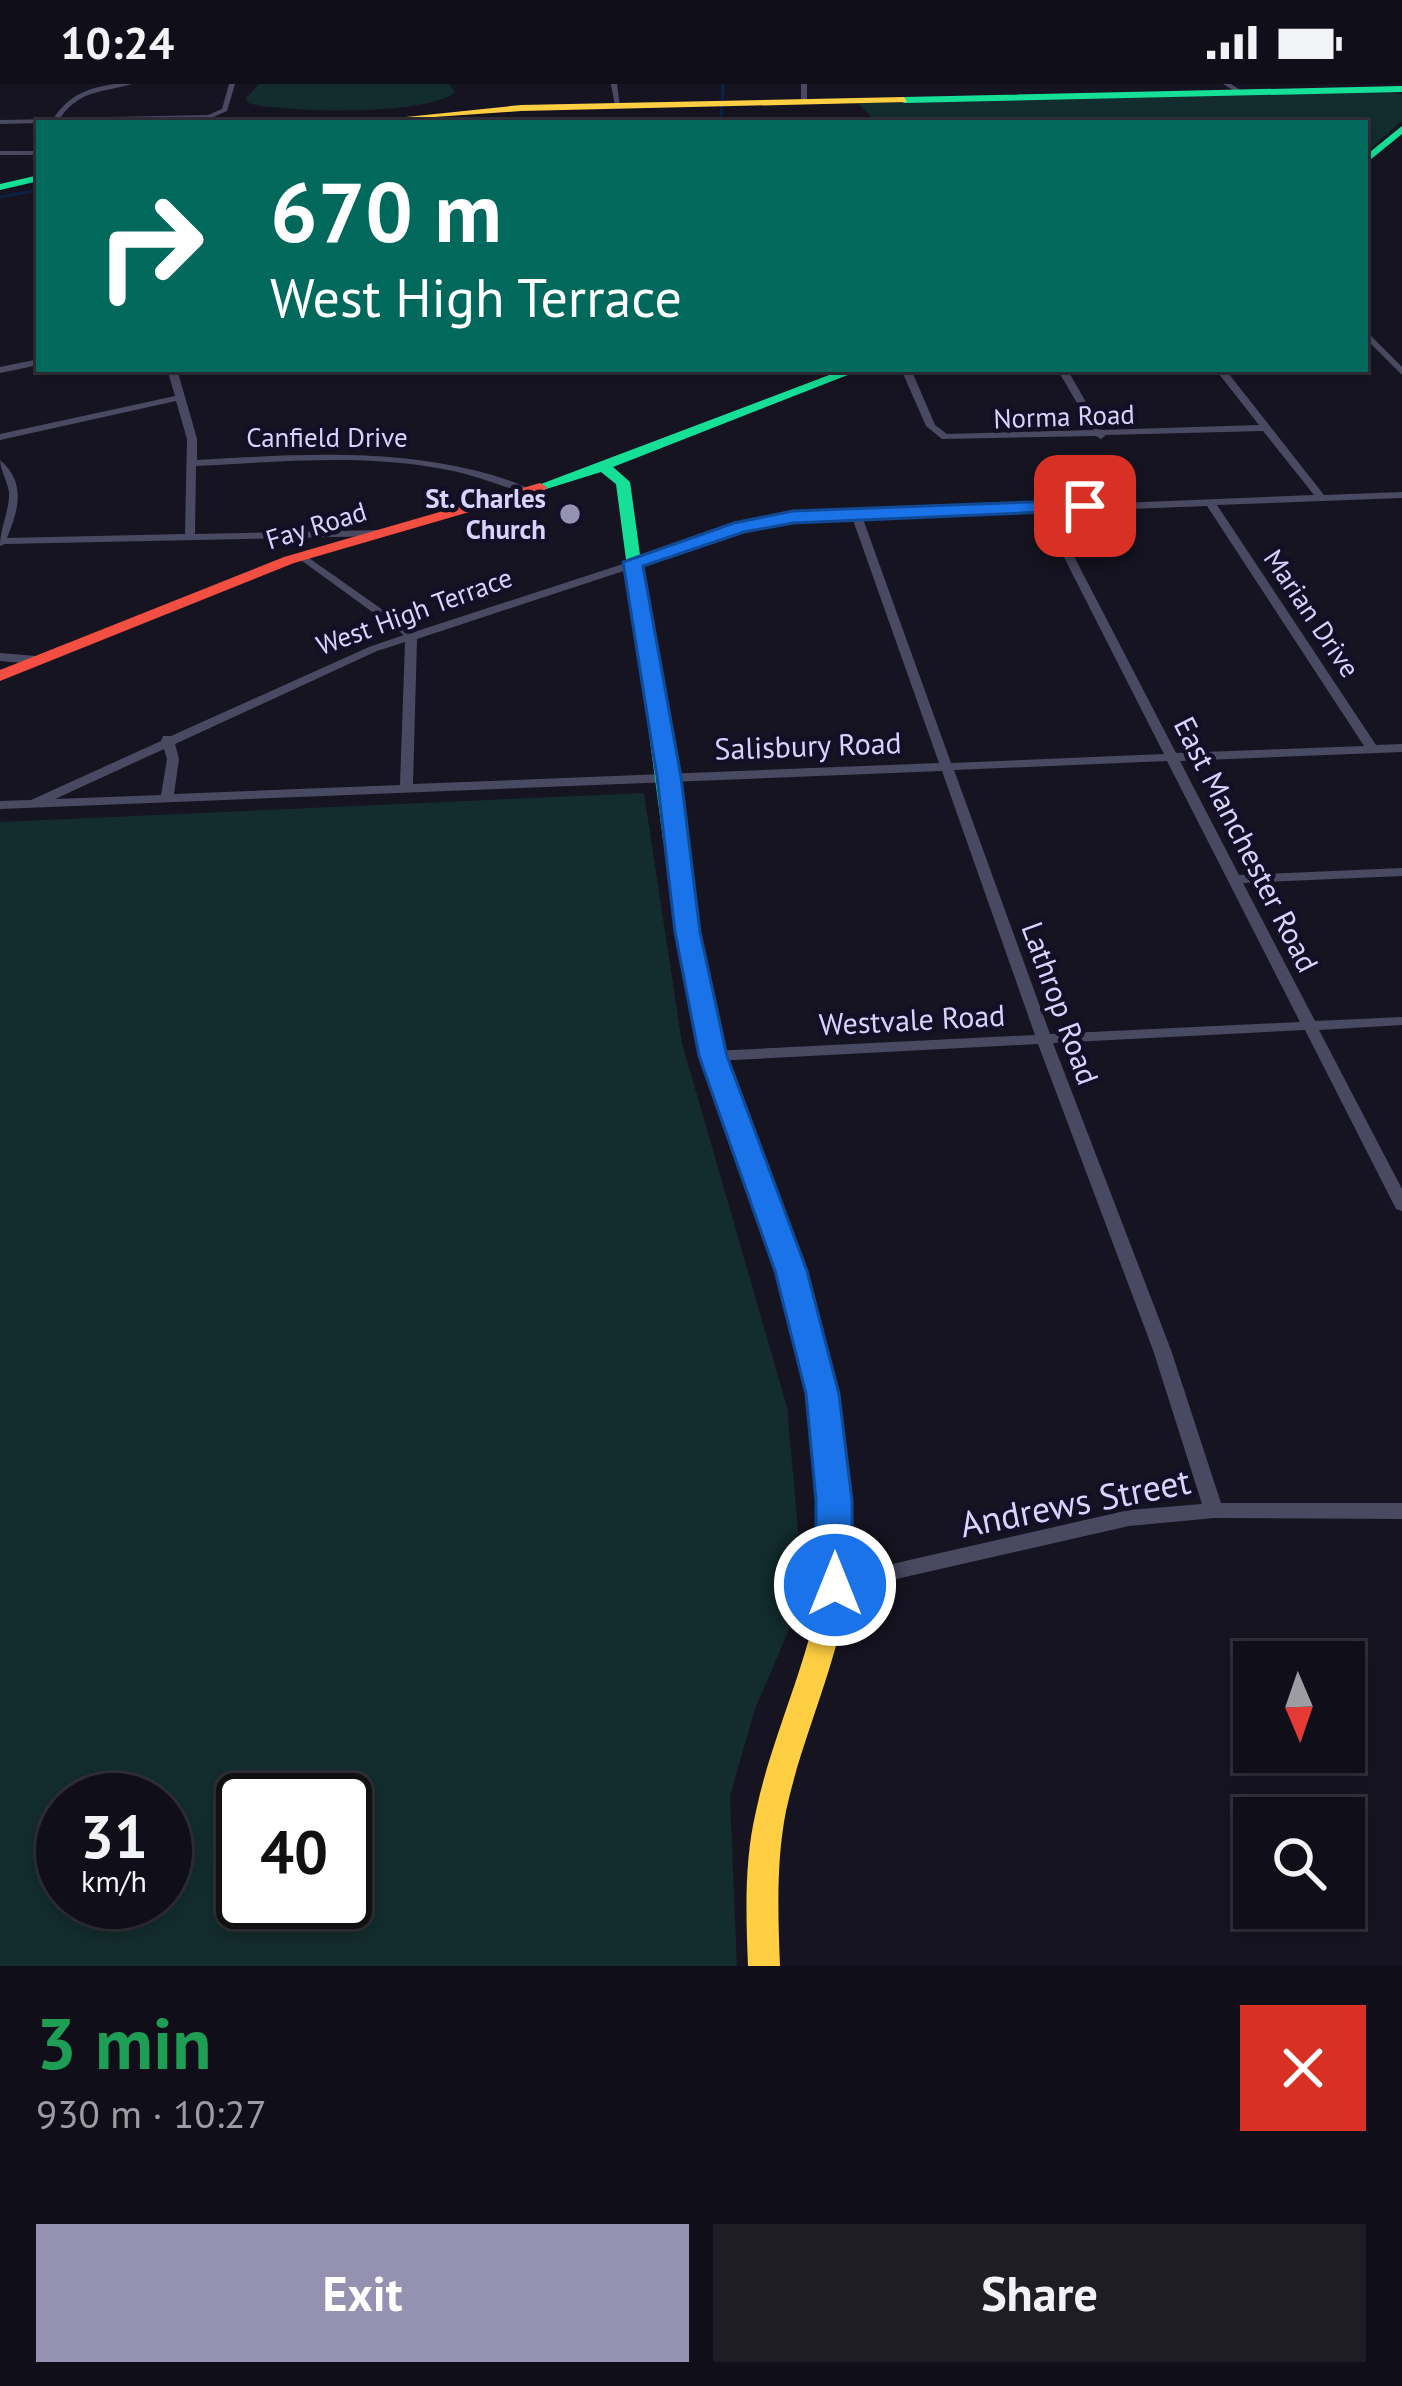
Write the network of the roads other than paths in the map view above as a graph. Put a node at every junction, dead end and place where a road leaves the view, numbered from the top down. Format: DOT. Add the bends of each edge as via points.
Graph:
graph roads {
  1 [pos="129,84"];
  2 [pos="232,84"];
  3 [pos="1400,86"];
  4 [pos="1233,88"];
  5 [pos="804,93"];
  6 [pos="616,95"];
  7 [pos="56,120"];
  8 [pos="103,120"];
  9 [pos="384,120"];
  10 [pos="36,121"];
  11 [pos="0,122"];
  12 [pos="1401,130"];
  13 [pos="0,153"];
  14 [pos="36,153"];
  15 [pos="1368,158"];
  16 [pos="36,179"];
  17 [pos="0,187"];
  18 [pos="1368,336"];
  19 [pos="36,363"];
  20 [pos="0,370"];
  21 [pos="173,372"];
  22 [pos="847,372"];
  23 [pos="907,372"];
  24 [pos="1064,372"];
  25 [pos="1222,372"];
  26 [pos="1402,372"];
  27 [pos="177,398"];
  28 [pos="1265,428"];
  29 [pos="1101,436"];
  30 [pos="0,437"];
  31 [pos="0,463"];
  32 [pos="194,463"];
  33 [pos="605,468"];
  34 [pos="528,491"];
  35 [pos="1402,495"];
  36 [pos="1321,498"];
  37 [pos="1210,502"];
  38 [pos="1043,508"];
  39 [pos="856,514"];
  40 [pos="382,533"];
  41 [pos="190,537"];
  42 [pos="0,543"];
  43 [pos="302,556"];
  44 [pos="633,562"];
  45 [pos="411,635"];
  46 [pos="0,657"];
  47 [pos="36,660"];
  48 [pos="0,676"];
  49 [pos="167,739"];
  50 [pos="1402,748"];
  51 [pos="1373,750"];
  52 [pos="1171,758"];
  53 [pos="946,767"];
  54 [pos="669,777"];
  55 [pos="406,788"];
  56 [pos="167,798"];
  57 [pos="34,803"];
  58 [pos="0,805"];
  59 [pos="1402,872"];
  60 [pos="1234,880"];
  61 [pos="1402,1021"];
  62 [pos="1310,1026"];
  63 [pos="1044,1039"];
  64 [pos="713,1056"];
  65 [pos="1402,1204"];
  66 [pos="1214,1510"];
  67 [pos="1402,1511"];
  68 [pos="835,1585"];
  69 [pos="764,1966"];
  1 -- 7 [label="street" via="78,93"];
  2 -- 8 [label="street" via="225,110 200,118"];
  3 -- 4 [label="street"];
  4 -- 5 [label="street"];
  5 -- 6 [label="street" via="721,103"];
  6 -- 9 [label="street"];
  10 -- 11 [label="street"];
  12 -- 15 [label="street"];
  13 -- 14 [label="street"];
  16 -- 17 [label="street"];
  18 -- 26 [label="street"];
  19 -- 20 [label="street"];
  21 -- 27 [label="street"];
  22 -- 33 [label="street, Fay Road"];
  23 -- 29 [label="street, Norma Road" via="931,426 945,437"];
  24 -- 29 [label="street"];
  25 -- 28 [label="street"];
  27 -- 30 [label="street"];
  27 -- 32 [label="street"];
  28 -- 29 [label="street, Norma Road"];
  28 -- 36 [label="street"];
  31 -- 42 [label="street" via="14,482 15,504"];
  32 -- 34 [label="street, Canfield Drive" via="379,457 468,470"];
  32 -- 41 [label="street"];
  33 -- 34 [label="street, Fay Road"];
  33 -- 44 [label="street" via="622,478"];
  34 -- 40 [label="street, Fay Road"];
  35 -- 36 [label="street, West High Terrace"];
  36 -- 37 [label="street, West High Terrace"];
  37 -- 38 [label="street, West High Terrace"];
  37 -- 51 [label="street, Marian Drive"];
  38 -- 39 [label="street, West High Terrace"];
  38 -- 52 [label="street, East Manchester Road"];
  39 -- 44 [label="street, West High Terrace" via="768,520"];
  39 -- 53 [label="street, Lathrop Road"];
  40 -- 41 [label="street"];
  40 -- 43 [label="street, Fay Road"];
  41 -- 42 [label="street"];
  43 -- 45 [label="street"];
  43 -- 47 [label="street, Fay Road"];
  44 -- 45 [label="street, West High Terrace"];
  44 -- 54 [label="street"];
  45 -- 49 [label="street, West High Terrace"];
  45 -- 55 [label="street"];
  46 -- 47 [label="street"];
  47 -- 48 [label="street, Fay Road"];
  49 -- 56 [label="street"];
  49 -- 57 [label="street, West High Terrace"];
  50 -- 51 [label="street, Salisbury Road"];
  51 -- 52 [label="street, Salisbury Road"];
  52 -- 53 [label="street, Salisbury Road"];
  52 -- 60 [label="street, East Manchester Road"];
  53 -- 54 [label="street, Salisbury Road"];
  53 -- 63 [label="street, Lathrop Road"];
  54 -- 55 [label="street, Salisbury Road"];
  54 -- 64 [label="street"];
  55 -- 56 [label="street, Salisbury Road"];
  56 -- 57 [label="street, Salisbury Road"];
  57 -- 58 [label="street, Salisbury Road"];
  59 -- 60 [label="street"];
  60 -- 62 [label="street, East Manchester Road"];
  61 -- 62 [label="street, Westvale Road"];
  62 -- 63 [label="street, Westvale Road"];
  62 -- 65 [label="street, East Manchester Road"];
  63 -- 64 [label="street, Westvale Road"];
  63 -- 66 [label="street, Lathrop Road"];
  64 -- 68 [label="street" via="791,1271 822,1394"];
  66 -- 67 [label="street, Andrews Street"];
  66 -- 68 [label="street, Andrews Street" via="1109,1522"];
  68 -- 69 [label="street" via="771,1812"];
}
